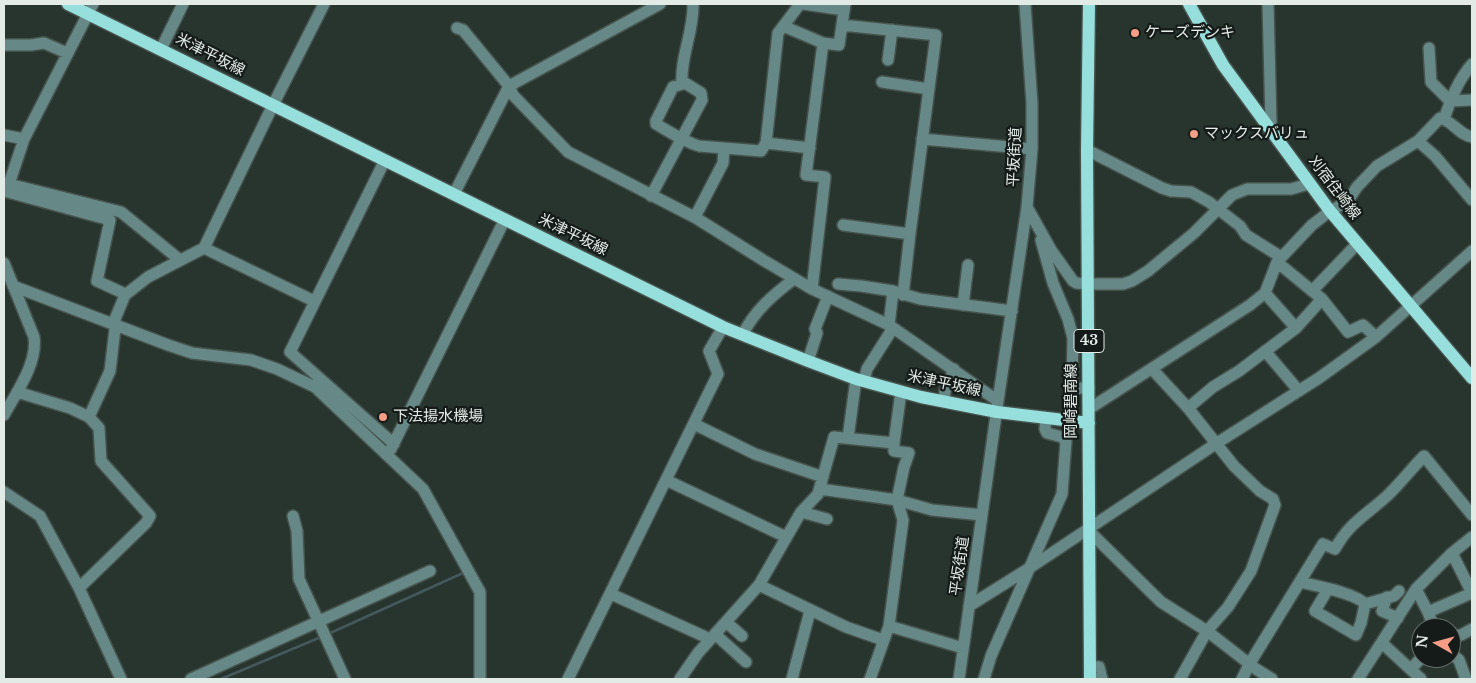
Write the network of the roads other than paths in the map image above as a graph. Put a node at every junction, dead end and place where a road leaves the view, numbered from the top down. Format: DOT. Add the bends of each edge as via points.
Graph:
graph roads {
  1 [pos="68,4"];
  2 [pos="183,4"];
  3 [pos="324,4"];
  4 [pos="660,4"];
  5 [pos="693,4"];
  6 [pos="800,4"];
  7 [pos="804,4"];
  8 [pos="1025,4"];
  9 [pos="1090,4"];
  10 [pos="1189,4"];
  11 [pos="1268,4"];
  12 [pos="844,7"];
  13 [pos="90,9"];
  14 [pos="842,25"];
  15 [pos="784,26"];
  16 [pos="458,28"];
  17 [pos="892,30"];
  18 [pos="823,43"];
  19 [pos="4,46"];
  20 [pos="1429,48"];
  21 [pos="160,49"];
  22 [pos="67,53"];
  23 [pos="888,60"];
  24 [pos="1472,64"];
  25 [pos="882,82"];
  26 [pos="682,84"];
  27 [pos="509,86"];
  28 [pos="929,90"];
  29 [pos="1472,100"];
  30 [pos="1450,101"];
  31 [pos="273,105"];
  32 [pos="1444,119"];
  33 [pos="1268,126"];
  34 [pos="4,135"];
  35 [pos="1472,137"];
  36 [pos="682,138"];
  37 [pos="24,139"];
  38 [pos="922,139"];
  39 [pos="1418,141"];
  40 [pos="766,143"];
  41 [pos="724,148"];
  42 [pos="810,148"];
  43 [pos="1032,149"];
  44 [pos="1088,150"];
  45 [pos="385,160"];
  46 [pos="1309,184"];
  47 [pos="4,191"];
  48 [pos="454,194"];
  49 [pos="651,196"];
  50 [pos="1472,200"];
  51 [pos="1027,207"];
  52 [pos="1219,209"];
  53 [pos="1330,211"];
  54 [pos="695,218"];
  55 [pos="505,219"];
  56 [pos="1035,219"];
  57 [pos="843,225"];
  58 [pos="910,234"];
  59 [pos="1357,244"];
  60 [pos="204,248"];
  61 [pos="1472,251"];
  62 [pos="180,260"];
  63 [pos="1279,260"];
  64 [pos="4,263"];
  65 [pos="968,265"];
  66 [pos="794,279"];
  67 [pos="838,284"];
  68 [pos="1088,284"];
  69 [pos="14,286"];
  70 [pos="812,289"];
  71 [pos="1312,291"];
  72 [pos="1266,292"];
  73 [pos="898,293"];
  74 [pos="125,295"];
  75 [pos="828,296"];
  76 [pos="1322,299"];
  77 [pos="314,301"];
  78 [pos="963,305"];
  79 [pos="1412,306"];
  80 [pos="1012,311"];
  81 [pos="115,324"];
  82 [pos="891,326"];
  83 [pos="723,327"];
  84 [pos="1296,328"];
  85 [pos="743,334"];
  86 [pos="1376,337"];
  87 [pos="1265,351"];
  88 [pos="808,362"];
  89 [pos="1152,368"];
  90 [pos="954,369"];
  91 [pos="1472,378"];
  92 [pos="860,380"];
  93 [pos="1089,388"];
  94 [pos="1299,391"];
  95 [pos="17,392"];
  96 [pos="902,392"];
  97 [pos="944,402"];
  98 [pos="997,406"];
  99 [pos="1188,408"];
  100 [pos="1089,409"];
  101 [pos="4,415"];
  102 [pos="89,417"];
  103 [pos="1046,418"];
  104 [pos="694,424"];
  105 [pos="1089,424"];
  106 [pos="848,438"];
  107 [pos="894,443"];
  108 [pos="1217,443"];
  109 [pos="394,444"];
  110 [pos="388,455"];
  111 [pos="823,477"];
  112 [pos="666,480"];
  113 [pos="820,489"];
  114 [pos="4,492"];
  115 [pos="897,500"];
  116 [pos="801,512"];
  117 [pos="982,515"];
  118 [pos="1472,515"];
  119 [pos="293,516"];
  120 [pos="827,519"];
  121 [pos="1088,530"];
  122 [pos="786,537"];
  123 [pos="1472,537"];
  124 [pos="1452,553"];
  125 [pos="1028,569"];
  126 [pos="430,571"];
  127 [pos="1300,582"];
  128 [pos="759,585"];
  129 [pos="79,588"];
  130 [pos="1416,589"];
  131 [pos="1328,590"];
  132 [pos="1399,591"];
  133 [pos="611,594"];
  134 [pos="1387,597"];
  135 [pos="1365,604"];
  136 [pos="969,606"];
  137 [pos="810,611"];
  138 [pos="1428,612"];
  139 [pos="1398,618"];
  140 [pos="1430,618"];
  141 [pos="319,622"];
  142 [pos="726,622"];
  143 [pos="889,626"];
  144 [pos="1472,629"];
  145 [pos="1207,631"];
  146 [pos="1461,635"];
  147 [pos="713,636"];
  148 [pos="742,636"];
  149 [pos="883,640"];
  150 [pos="1382,644"];
  151 [pos="963,648"];
  152 [pos="746,662"];
  153 [pos="1250,663"];
  154 [pos="1461,665"];
  155 [pos="1410,669"];
  156 [pos="1090,673"];
  157 [pos="121,679"];
  158 [pos="191,679"];
  159 [pos="345,679"];
  160 [pos="480,679"];
  161 [pos="568,679"];
  162 [pos="680,679"];
  163 [pos="792,679"];
  164 [pos="870,679"];
  165 [pos="959,679"];
  166 [pos="984,679"];
  167 [pos="1102,679"];
  168 [pos="1180,679"];
  169 [pos="1242,679"];
  170 [pos="1272,679"];
  171 [pos="1358,679"];
  172 [pos="1421,679"];
  173 [pos="1466,679"];
  1 -- 13 [label="main road, 米津平坂線"];
  2 -- 21 [label="street"];
  3 -- 31 [label="street"];
  4 -- 27 [label="street"];
  5 -- 26 [label="street"];
  6 -- 15 [label="street"];
  7 -- 12 [label="street"];
  8 -- 43 [label="street, 平坂街道"];
  9 -- 44 [label="main road, 岡崎碧南線 / 43"];
  10 -- 33 [label="main road, 刈宿住崎線" via="1223,65"];
  11 -- 33 [label="street" via="1271,123"];
  12 -- 14 [label="street"];
  13 -- 21 [label="main road, 米津平坂線"];
  13 -- 22 [label="street"];
  14 -- 17 [label="street"];
  14 -- 18 [label="street" via="838,45"];
  15 -- 18 [label="street"];
  15 -- 40 [label="street" via="778,33"];
  16 -- 27 [label="street"];
  17 -- 23 [label="street"];
  17 -- 28 [label="street" via="936,35"];
  18 -- 42 [label="street"];
  19 -- 22 [label="street" via="44,43"];
  20 -- 30 [label="street" via="1431,82"];
  21 -- 31 [label="main road, 米津平坂線"];
  22 -- 37 [label="street"];
  24 -- 30 [label="street"];
  25 -- 28 [label="street"];
  26 -- 36 [label="street" via="703,95"];
  26 -- 36 [label="street" via="673,87 656,124"];
  27 -- 48 [label="street"];
  27 -- 49 [label="street" via="513,95 568,152"];
  28 -- 38 [label="street"];
  29 -- 30 [label="street"];
  30 -- 32 [label="street"];
  31 -- 45 [label="main road, 米津平坂線"];
  31 -- 60 [label="street"];
  32 -- 35 [label="street" via="1464,135"];
  32 -- 39 [label="street" via="1440,118"];
  33 -- 46 [label="main road, 刈宿住崎線"];
  34 -- 37 [label="street"];
  36 -- 41 [label="street" via="695,145"];
  36 -- 49 [label="street"];
  37 -- 62 [label="street" via="9,184 121,212"];
  38 -- 43 [label="street"];
  38 -- 58 [label="street"];
  39 -- 50 [label="street"];
  39 -- 53 [label="street" via="1377,166 1347,202"];
  40 -- 41 [label="street" via="761,151"];
  40 -- 42 [label="street"];
  41 -- 54 [label="street" via="723,163"];
  42 -- 70 [label="street" via="806,174 825,177"];
  43 -- 51 [label="street, 平坂街道"];
  44 -- 52 [label="street" via="1162,188 1191,192"];
  44 -- 68 [label="main road, 岡崎碧南線 / 43"];
  45 -- 48 [label="main road, 米津平坂線"];
  45 -- 77 [label="street"];
  46 -- 52 [label="street" via="1291,189 1246,189 1232,195"];
  46 -- 53 [label="main road, 刈宿住崎線"];
  47 -- 74 [label="street" via="110,220 96,281"];
  48 -- 55 [label="main road, 米津平坂線"];
  49 -- 54 [label="street"];
  51 -- 56 [label="street"];
  51 -- 80 [label="street, 平坂街道"];
  52 -- 63 [label="street"];
  52 -- 68 [label="street" via="1184,242 1132,281"];
  53 -- 59 [label="main road, 刈宿住崎線"];
  53 -- 63 [label="street"];
  54 -- 66 [label="street"];
  55 -- 83 [label="main road, 米津平坂線"];
  55 -- 109 [label="street"];
  56 -- 68 [label="street" via="1051,250 1073,281"];
  56 -- 93 [label="street" via="1053,283 1074,338 1072,385"];
  57 -- 58 [label="street"];
  58 -- 73 [label="street"];
  59 -- 71 [label="street"];
  59 -- 79 [label="main road, 刈宿住崎線"];
  60 -- 62 [label="street"];
  60 -- 77 [label="street"];
  61 -- 79 [label="street"];
  62 -- 74 [label="street" via="148,277"];
  63 -- 71 [label="street"];
  63 -- 72 [label="street"];
  64 -- 69 [label="street"];
  65 -- 78 [label="street"];
  66 -- 70 [label="street"];
  66 -- 85 [label="street" via="766,302"];
  67 -- 73 [label="street"];
  68 -- 93 [label="main road, 岡崎碧南線 / 43"];
  69 -- 81 [label="street"];
  69 -- 95 [label="street" via="35,345 34,358"];
  70 -- 75 [label="street"];
  71 -- 76 [label="street"];
  72 -- 84 [label="street"];
  72 -- 89 [label="street"];
  73 -- 78 [label="street"];
  73 -- 82 [label="street"];
  74 -- 81 [label="street"];
  75 -- 82 [label="street"];
  75 -- 88 [label="street" via="815,329 817,333"];
  76 -- 84 [label="street"];
  76 -- 86 [label="street" via="1348,332 1363,325"];
  77 -- 109 [label="street" via="290,352"];
  78 -- 80 [label="street"];
  79 -- 86 [label="street"];
  79 -- 91 [label="main road, 刈宿住崎線"];
  80 -- 98 [label="street, 平坂街道"];
  81 -- 102 [label="street" via="110,371"];
  81 -- 110 [label="street" via="192,353 251,360 315,387"];
  82 -- 90 [label="street"];
  82 -- 92 [label="street"];
  83 -- 85 [label="main road, 米津平坂線"];
  83 -- 104 [label="street" via="709,351 718,374"];
  84 -- 87 [label="street"];
  85 -- 88 [label="main road, 米津平坂線"];
  86 -- 94 [label="street"];
  87 -- 94 [label="street"];
  87 -- 99 [label="street"];
  88 -- 92 [label="main road, 米津平坂線"];
  89 -- 99 [label="street"];
  89 -- 100 [label="street"];
  90 -- 97 [label="street"];
  90 -- 98 [label="street"];
  92 -- 96 [label="main road, 米津平坂線"];
  92 -- 106 [label="street"];
  93 -- 100 [label="main road, 岡崎碧南線 / 43"];
  94 -- 108 [label="street"];
  95 -- 101 [label="street"];
  95 -- 102 [label="street"];
  96 -- 97 [label="main road, 米津平坂線"];
  96 -- 107 [label="street"];
  97 -- 98 [label="main road, 米津平坂線"];
  98 -- 103 [label="main road, 米津平坂線"];
  98 -- 117 [label="street, 平坂街道"];
  99 -- 108 [label="street"];
  100 -- 105 [label="main road, 岡崎碧南線 / 43"];
  102 -- 129 [label="street" via="99,428 101,461 150,516"];
  103 -- 105 [label="main road, 米津平坂線"];
  103 -- 125 [label="street" via="1047,433 1066,440 1062,494"];
  104 -- 111 [label="street" via="755,454"];
  104 -- 112 [label="street"];
  105 -- 121 [label="main road, 岡崎碧南線 / 43"];
  106 -- 107 [label="street"];
  106 -- 111 [label="street" via="834,437"];
  107 -- 115 [label="street" via="894,451 910,453"];
  108 -- 121 [label="street"];
  108 -- 145 [label="street" via="1234,466 1260,491 1273,498 1275,505 1252,571"];
  109 -- 110 [label="street"];
  110 -- 160 [label="street" via="427,494 478,586"];
  111 -- 113 [label="street"];
  112 -- 122 [label="street"];
  112 -- 133 [label="street"];
  113 -- 115 [label="street"];
  113 -- 116 [label="street"];
  114 -- 129 [label="street" via="40,516"];
  115 -- 117 [label="street" via="932,510"];
  115 -- 143 [label="street" via="903,520"];
  116 -- 120 [label="street"];
  116 -- 122 [label="street"];
  117 -- 136 [label="street, 平坂街道"];
  118 -- 127 [label="street" via="1424,456 1386,496 1360,517 1335,549 1323,544"];
  119 -- 141 [label="street" via="297,531 299,579"];
  121 -- 125 [label="street"];
  121 -- 145 [label="street" via="1161,602"];
  121 -- 156 [label="main road, 岡崎碧南線 / 43"];
  122 -- 128 [label="street"];
  123 -- 124 [label="street"];
  124 -- 130 [label="street"];
  124 -- 138 [label="street" via="1472,593"];
  125 -- 136 [label="street"];
  125 -- 166 [label="street"];
  126 -- 141 [label="street"];
  127 -- 131 [label="street"];
  127 -- 153 [label="street"];
  128 -- 137 [label="street"];
  128 -- 142 [label="street"];
  129 -- 157 [label="street"];
  130 -- 138 [label="street"];
  130 -- 139 [label="street"];
  131 -- 135 [label="street"];
  131 -- 135 [label="street" via="1314,611 1356,635"];
  132 -- 134 [label="street"];
  133 -- 147 [label="street"];
  133 -- 161 [label="street"];
  134 -- 135 [label="street"];
  134 -- 139 [label="street" via="1382,611"];
  136 -- 151 [label="street, 平坂街道"];
  137 -- 149 [label="street"];
  137 -- 163 [label="street"];
  138 -- 140 [label="street"];
  139 -- 150 [label="street"];
  141 -- 158 [label="street"];
  141 -- 159 [label="street"];
  142 -- 147 [label="street"];
  142 -- 148 [label="street"];
  143 -- 149 [label="street"];
  143 -- 151 [label="street"];
  144 -- 146 [label="street"];
  145 -- 153 [label="street"];
  145 -- 168 [label="street"];
  147 -- 152 [label="street"];
  147 -- 162 [label="street"];
  149 -- 164 [label="street"];
  150 -- 155 [label="street"];
  150 -- 171 [label="street"];
  151 -- 165 [label="street"];
  153 -- 169 [label="street"];
  153 -- 170 [label="street"];
  154 -- 173 [label="street"];
  155 -- 172 [label="street"];
  156 -- 167 [label="street" via="1099,667"];
}
